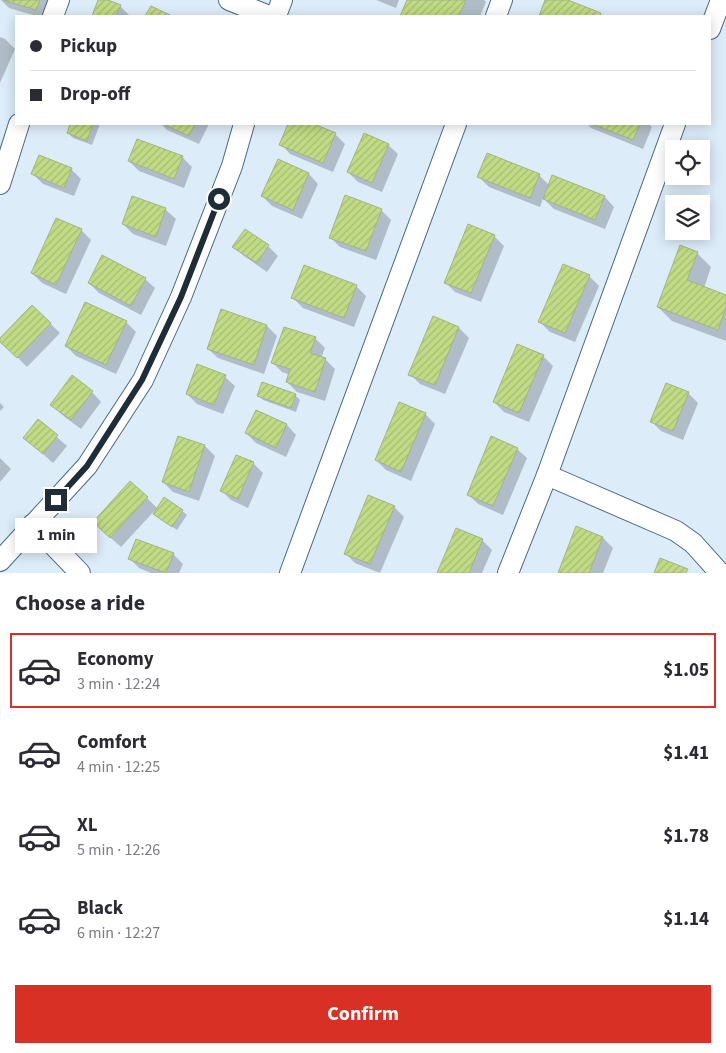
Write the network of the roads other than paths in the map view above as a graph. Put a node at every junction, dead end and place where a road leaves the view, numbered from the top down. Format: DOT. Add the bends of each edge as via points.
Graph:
graph roads {
  1 [pos="58,0"];
  2 [pos="229,0"];
  3 [pos="282,0"];
  4 [pos="502,0"];
  5 [pos="721,0"];
  6 [pos="53,15"];
  7 [pos="266,15"];
  8 [pos="276,15"];
  9 [pos="496,15"];
  10 [pos="711,26"];
  11 [pos="20,125"];
  12 [pos="244,125"];
  13 [pos="456,125"];
  14 [pos="675,125"];
  15 [pos="0,184"];
  16 [pos="547,474"];
  17 [pos="33,524"];
  18 [pos="0,561"];
  19 [pos="716,571"];
  20 [pos="80,573"];
  21 [pos="290,573"];
  22 [pos="508,573"];
  1 -- 6 [label="street"];
  2 -- 7 [label="street"];
  3 -- 8 [label="street"];
  4 -- 9 [label="street"];
  5 -- 10 [label="street"];
  11 -- 15 [label="street"];
  12 -- 17 [label="street" via="232,166 181,297 142,380 87,466"];
  13 -- 21 [label="street"];
  14 -- 16 [label="street"];
  16 -- 19 [label="street" via="676,531 694,542"];
  16 -- 22 [label="street"];
  17 -- 18 [label="street"];
  17 -- 20 [label="street"];
}
